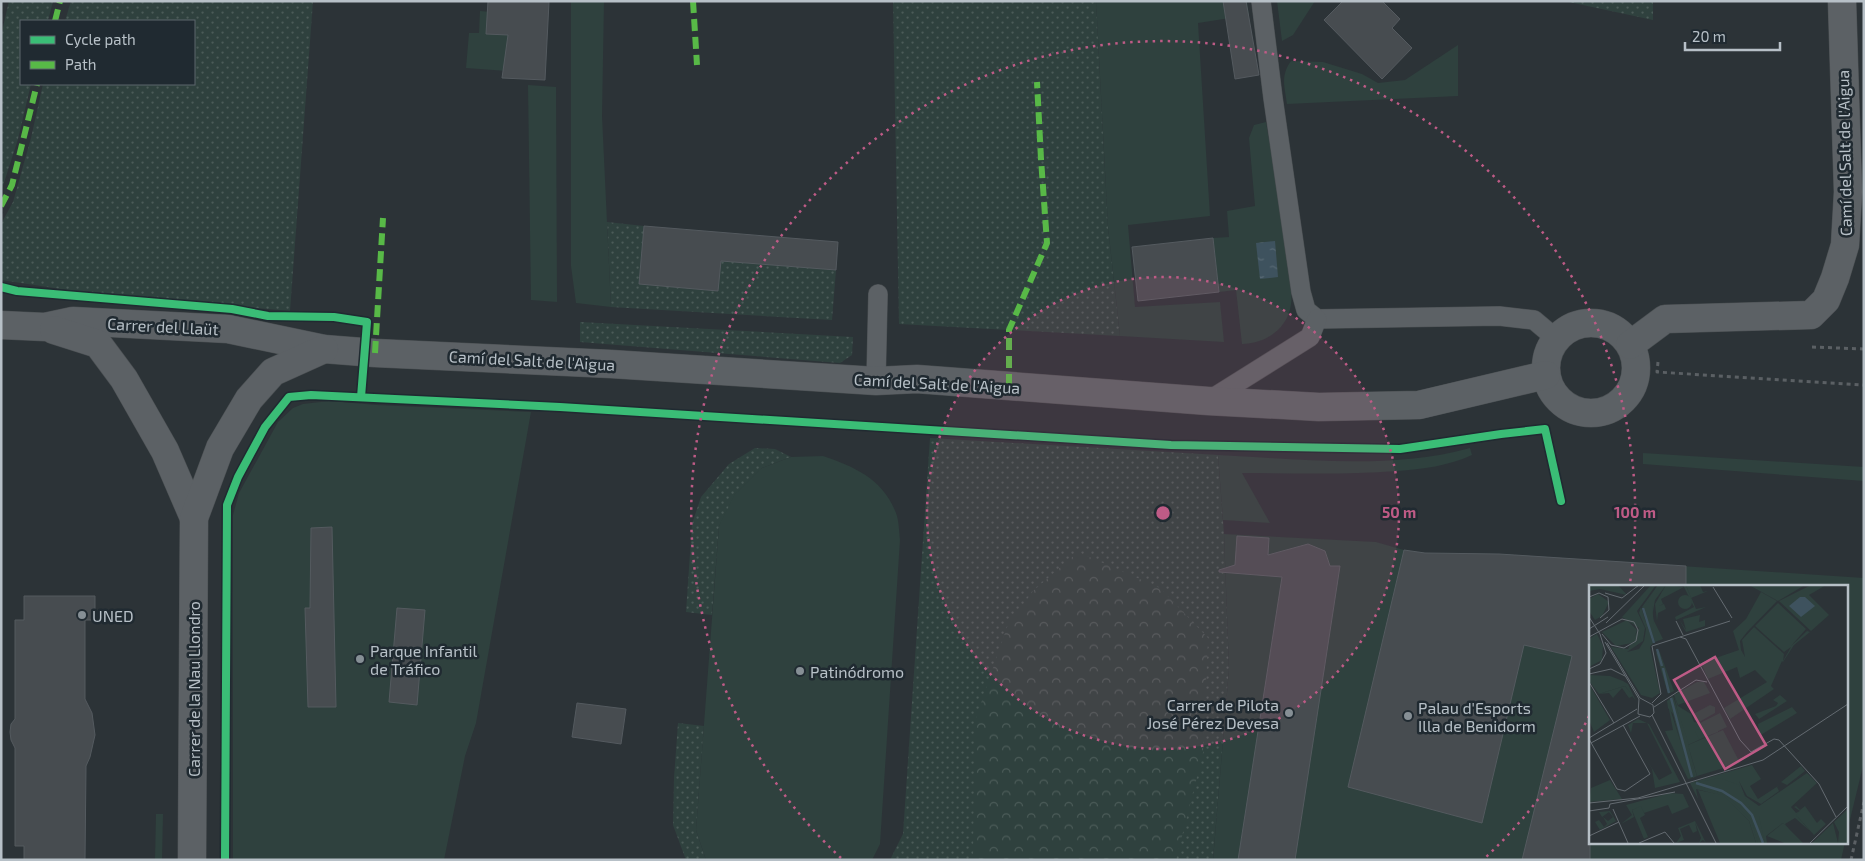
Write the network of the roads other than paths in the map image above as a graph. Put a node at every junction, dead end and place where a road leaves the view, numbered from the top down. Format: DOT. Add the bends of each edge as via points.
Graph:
graph roads {
  1 [pos="1261,1"];
  2 [pos="1842,1"];
  3 [pos="878,294"];
  4 [pos="1317,319"];
  5 [pos="1,325"];
  6 [pos="45,327"];
  7 [pos="1554,341"];
  8 [pos="1630,345"];
  9 [pos="324,348"];
  10 [pos="1546,375"];
  11 [pos="876,381"];
  12 [pos="1208,401"];
  13 [pos="194,518"];
  14 [pos="192,860"];
  1 -- 4 [label="lane" via="1301,292 1306,310"];
  2 -- 8 [label="street, Camí del Salt de l'Aigua" via="1848,192 1846,236 1826,300 1811,315 1665,319"];
  3 -- 11 [label="lane"];
  4 -- 7 [label="lane" via="1499,316 1534,320"];
  4 -- 12 [label="lane" via="1310,337"];
  5 -- 6 [label="street, Carrer del Llaüt"];
  6 -- 9 [label="street, Carrer del Llaüt" via="73,321 228,329"];
  6 -- 13 [label="street, Carrer de la Nau Llondro" via="98,344 124,379 165,451"];
  7 -- 8 [label="street" via="1578,324 1593,323 1608,326"];
  7 -- 10 [label="street" via="1545,363"];
  8 -- 10 [label="street" via="1636,374 1623,401 1610,409 1595,414 1564,405 1552,392"];
  9 -- 11 [label="street, Camí del Salt de l'Aigua"];
  9 -- 13 [label="street, Carrer de la Nau Llondro" via="273,372 249,399 220,448"];
  10 -- 12 [label="street, Camí del Salt de l'Aigua" via="1418,405 1320,407"];
  11 -- 12 [label="street, Camí del Salt de l'Aigua" via="917,379"];
  13 -- 14 [label="street, Carrer de la Nau Llondro"];
}
